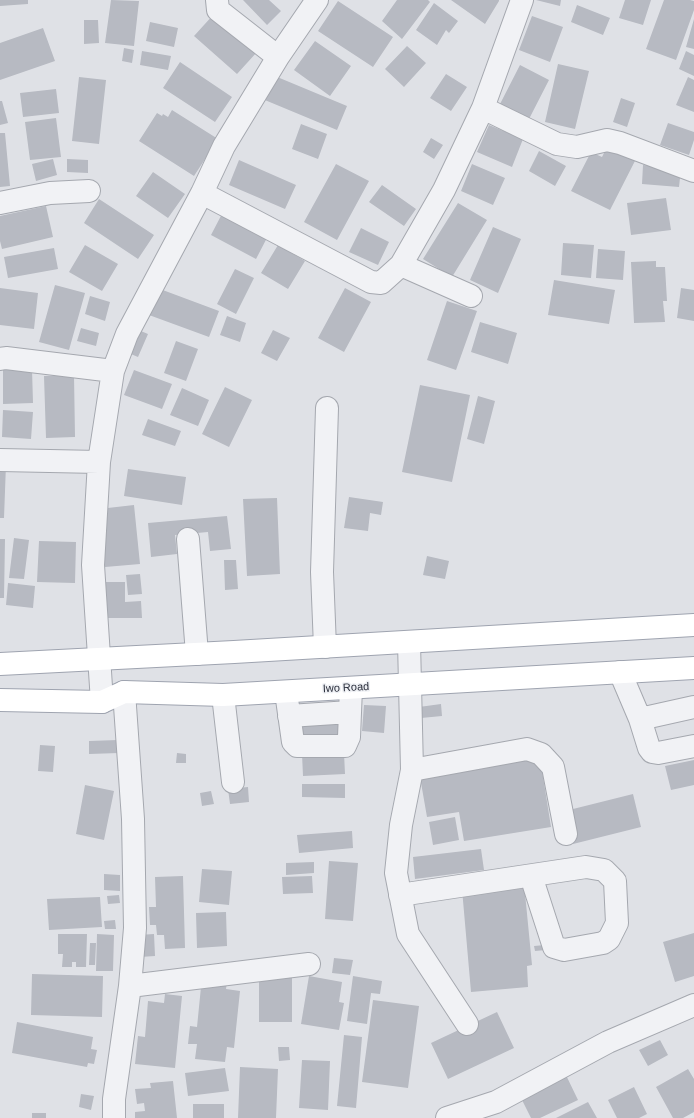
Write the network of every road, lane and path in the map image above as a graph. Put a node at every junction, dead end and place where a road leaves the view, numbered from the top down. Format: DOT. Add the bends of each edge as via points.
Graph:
graph roads {
  1 [pos="217,0"];
  2 [pos="317,0"];
  3 [pos="522,0"];
  4 [pos="278,57"];
  5 [pos="483,108"];
  6 [pos="694,171"];
  7 [pos="89,191"];
  8 [pos="202,193"];
  9 [pos="0,203"];
  10 [pos="401,265"];
  11 [pos="471,296"];
  12 [pos="0,359"];
  13 [pos="113,371"];
  14 [pos="327,408"];
  15 [pos="0,460"];
  16 [pos="99,462"];
  17 [pos="188,539"];
  18 [pos="694,627"];
  19 [pos="409,642"];
  20 [pos="325,647"];
  21 [pos="197,654"];
  22 [pos="99,659"];
  23 [pos="0,664"];
  24 [pos="694,668"];
  25 [pos="620,672"];
  26 [pos="409,685"];
  27 [pos="351,688"];
  28 [pos="124,692"];
  29 [pos="286,692"];
  30 [pos="223,695"];
  31 [pos="0,700"];
  32 [pos="102,702"];
  33 [pos="694,707"];
  34 [pos="350,712"];
  35 [pos="289,716"];
  36 [pos="640,719"];
  37 [pos="694,746"];
  38 [pos="412,770"];
  39 [pos="233,782"];
  40 [pos="566,834"];
  41 [pos="531,876"];
  42 [pos="400,895"];
  43 [pos="309,964"];
  44 [pos="130,986"];
  45 [pos="694,1005"];
  46 [pos="467,1024"];
  47 [pos="499,1110"];
  48 [pos="114,1118"];
  49 [pos="447,1118"];
  1 -- 4 [label="street" via="218,10"];
  2 -- 4 [label="street"];
  3 -- 5 [label="street"];
  4 -- 8 [label="street" via="224,146"];
  5 -- 6 [label="street" via="557,144 577,147 607,140"];
  5 -- 10 [label="street" via="444,190"];
  7 -- 9 [label="street" via="50,193"];
  8 -- 10 [label="street" via="371,282 381,282"];
  8 -- 13 [label="street" via="128,334"];
  10 -- 11 [label="street"];
  12 -- 13 [label="street"];
  13 -- 16 [label="street"];
  14 -- 20 [label="street" via="322,572"];
  15 -- 16 [label="street"];
  16 -- 22 [label="street" via="93,566"];
  17 -- 21 [label="street"];
  18 -- 19 [label="main road"];
  19 -- 20 [label="main road"];
  19 -- 26 [label="street"];
  20 -- 21 [label="main road"];
  21 -- 22 [label="main road"];
  22 -- 23 [label="main road"];
  22 -- 32 [label="street"];
  24 -- 25 [label="main road, Iwo Road"];
  25 -- 26 [label="main road, Iwo Road"];
  25 -- 36 [label="street"];
  26 -- 27 [label="main road, Iwo Road"];
  26 -- 38 [label="street"];
  27 -- 29 [label="main road, Iwo Road"];
  27 -- 34 [label="street"];
  28 -- 30 [label="main road, Iwo Road"];
  28 -- 32 [label="main road, Iwo Road"];
  28 -- 44 [label="street" via="133,819 135,928"];
  29 -- 30 [label="main road, Iwo Road"];
  29 -- 35 [label="street"];
  30 -- 39 [label="street"];
  31 -- 32 [label="main road, Iwo Road"];
  33 -- 36 [label="street"];
  34 -- 35 [label="street"];
  34 -- 35 [label="street" via="349,737 345,746 297,746 293,742"];
  36 -- 37 [label="street" via="652,752"];
  38 -- 40 [label="street" via="526,749 541,754 553,767"];
  38 -- 42 [label="street" via="401,825 396,873"];
  41 -- 41 [label="street" via="554,947 564,950 603,943 609,938 617,923 615,881 604,870 586,868"];
  41 -- 42 [label="street"];
  42 -- 46 [label="street" via="408,934"];
  43 -- 44 [label="street"];
  44 -- 48 [label="street" via="114,1099"];
  45 -- 47 [label="street" via="608,1042"];
  47 -- 49 [label="street"];
}
